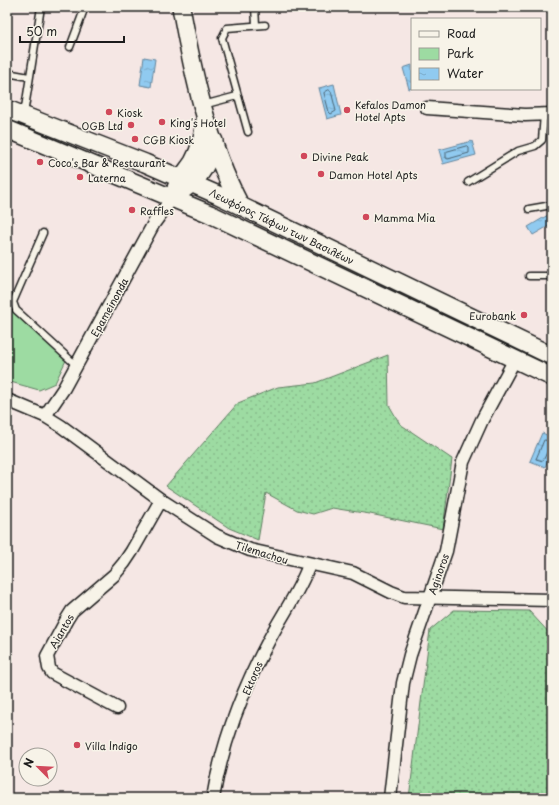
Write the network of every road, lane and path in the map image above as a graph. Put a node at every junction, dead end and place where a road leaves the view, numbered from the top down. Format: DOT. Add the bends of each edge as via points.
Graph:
graph roads {
  1 [pos="41,7"];
  2 [pos="85,7"];
  3 [pos="181,7"];
  4 [pos="255,7"];
  5 [pos="256,25"];
  6 [pos="265,25"];
  7 [pos="70,47"];
  8 [pos="7,73"];
  9 [pos="29,77"];
  10 [pos="237,96"];
  11 [pos="427,108"];
  12 [pos="7,109"];
  13 [pos="204,110"];
  14 [pos="548,114"];
  15 [pos="24,115"];
  16 [pos="7,129"];
  17 [pos="248,132"];
  18 [pos="214,141"];
  19 [pos="186,181"];
  20 [pos="468,182"];
  21 [pos="172,198"];
  22 [pos="240,205"];
  23 [pos="552,205"];
  24 [pos="529,209"];
  25 [pos="43,233"];
  26 [pos="529,276"];
  27 [pos="552,276"];
  28 [pos="552,356"];
  29 [pos="515,359"];
  30 [pos="76,365"];
  31 [pos="552,377"];
  32 [pos="7,400"];
  33 [pos="46,416"];
  34 [pos="161,500"];
  35 [pos="309,565"];
  36 [pos="430,597"];
  37 [pos="552,600"];
  38 [pos="117,708"];
  39 [pos="213,798"];
  40 [pos="390,798"];
  1 -- 9 [label="lane"];
  2 -- 7 [label="lane"];
  3 -- 13 [label="main road"];
  4 -- 5 [label="lane"];
  5 -- 6 [label="lane"];
  5 -- 10 [label="lane" via="227,28 223,34 222,42"];
  8 -- 9 [label="lane"];
  9 -- 15 [label="lane"];
  10 -- 13 [label="lane"];
  10 -- 17 [label="lane"];
  11 -- 14 [label="street" via="525,115"];
  12 -- 15 [label="main road, Λεωφόρος Τάφων των Βασιλέων"];
  13 -- 18 [label="main road"];
  13 -- 19 [label="main road" via="201,146"];
  14 -- 20 [label="lane" via="542,140 535,146 518,151"];
  15 -- 19 [label="main road, Λεωφόρος Τάφων των Βασιλέων"];
  16 -- 21 [label="main road, Λεωφόρος Τάφων των Βασιλέων"];
  18 -- 19 [label="main road" via="205,168"];
  18 -- 22 [label="main road" via="223,170"];
  19 -- 21 [label="main road"];
  19 -- 22 [label="main road, Λεωφόρος Τάφων των Βασιλέων"];
  21 -- 29 [label="main road, Λεωφόρος Τάφων των Βασιλέων" via="354,281"];
  21 -- 30 [label="street, Epameinonda" via="154,223"];
  22 -- 28 [label="main road, Λεωφόρος Τάφων των Βασιλέων"];
  23 -- 24 [label="lane"];
  25 -- 30 [label="lane" via="13,302 16,310"];
  26 -- 27 [label="lane"];
  29 -- 31 [label="main road, Λεωφόρος Τάφων των Βασιλέων"];
  29 -- 36 [label="street, Aginoros" via="463,462 451,531"];
  30 -- 33 [label="street, Epameinonda"];
  32 -- 33 [label="street, Tilemachou"];
  33 -- 34 [label="street, Tilemachou"];
  34 -- 35 [label="street, Tilemachou" via="234,544"];
  34 -- 38 [label="street, Aiantos" via="132,551 114,575 72,611 47,656 52,672"];
  35 -- 36 [label="street, Tilemachou" via="353,573 404,597"];
  35 -- 39 [label="street, Ektoros" via="246,689 226,742"];
  36 -- 37 [label="street, Tilemachou"];
  36 -- 40 [label="street, Aginoros" via="403,682"];
}
